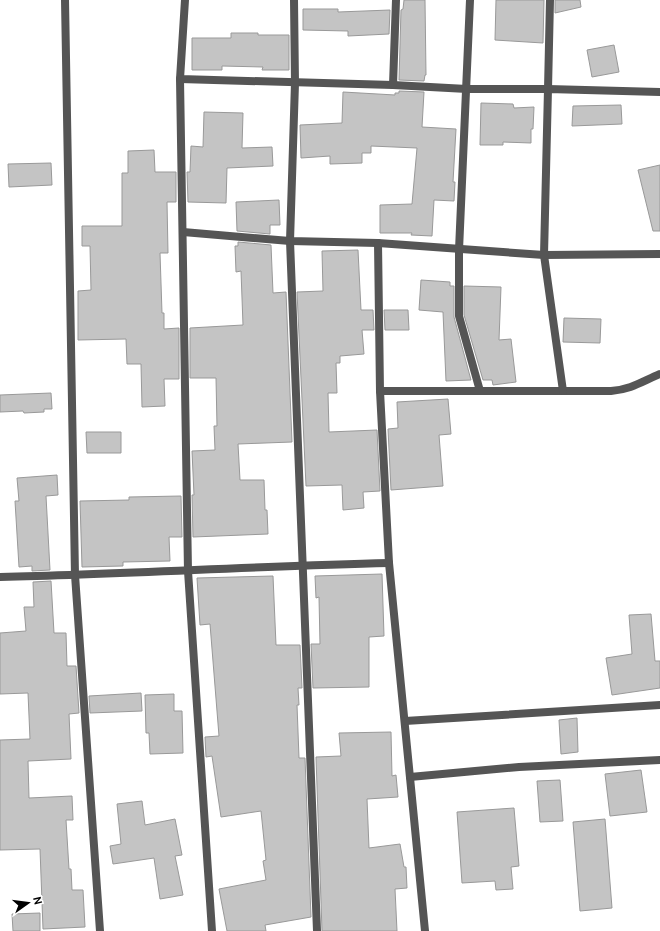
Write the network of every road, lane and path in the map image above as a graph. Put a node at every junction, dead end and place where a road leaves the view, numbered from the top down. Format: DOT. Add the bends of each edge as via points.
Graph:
graph roads {
  1 [pos="65,0"];
  2 [pos="185,0"];
  3 [pos="294,0"];
  4 [pos="396,0"];
  5 [pos="470,0"];
  6 [pos="550,0"];
  7 [pos="180,79"];
  8 [pos="295,83"];
  9 [pos="393,85"];
  10 [pos="467,89"];
  11 [pos="548,89"];
  12 [pos="660,92"];
  13 [pos="183,232"];
  14 [pos="290,241"];
  15 [pos="378,243"];
  16 [pos="459,250"];
  17 [pos="660,254"];
  18 [pos="544,255"];
  19 [pos="660,374"];
  20 [pos="380,391"];
  21 [pos="480,391"];
  22 [pos="562,391"];
  23 [pos="389,563"];
  24 [pos="303,565"];
  25 [pos="188,571"];
  26 [pos="75,575"];
  27 [pos="0,577"];
  28 [pos="660,706"];
  29 [pos="405,721"];
  30 [pos="660,760"];
  31 [pos="410,777"];
  32 [pos="100,931"];
  33 [pos="212,931"];
  34 [pos="317,931"];
  35 [pos="425,931"];
  1 -- 26 [label="street"];
  2 -- 7 [label="street"];
  3 -- 8 [label="street"];
  4 -- 9 [label="street"];
  5 -- 10 [label="street"];
  6 -- 11 [label="street"];
  7 -- 8 [label="street"];
  7 -- 13 [label="street"];
  8 -- 9 [label="street"];
  8 -- 14 [label="street"];
  9 -- 10 [label="street"];
  10 -- 11 [label="street"];
  10 -- 16 [label="street"];
  11 -- 12 [label="street"];
  11 -- 18 [label="street"];
  13 -- 14 [label="street"];
  13 -- 25 [label="street"];
  14 -- 15 [label="street"];
  14 -- 24 [label="street"];
  15 -- 16 [label="street"];
  15 -- 20 [label="street"];
  16 -- 18 [label="street"];
  16 -- 21 [label="street" via="459,316"];
  17 -- 18 [label="street"];
  18 -- 22 [label="street"];
  19 -- 22 [label="street" via="623,390"];
  20 -- 21 [label="street"];
  20 -- 23 [label="street"];
  21 -- 22 [label="street"];
  23 -- 24 [label="street"];
  23 -- 29 [label="street"];
  24 -- 25 [label="street"];
  24 -- 34 [label="street"];
  25 -- 26 [label="street"];
  25 -- 33 [label="street"];
  26 -- 27 [label="street"];
  26 -- 32 [label="street"];
  28 -- 29 [label="street"];
  29 -- 31 [label="street"];
  30 -- 31 [label="street" via="519,767"];
  31 -- 35 [label="street"];
}
